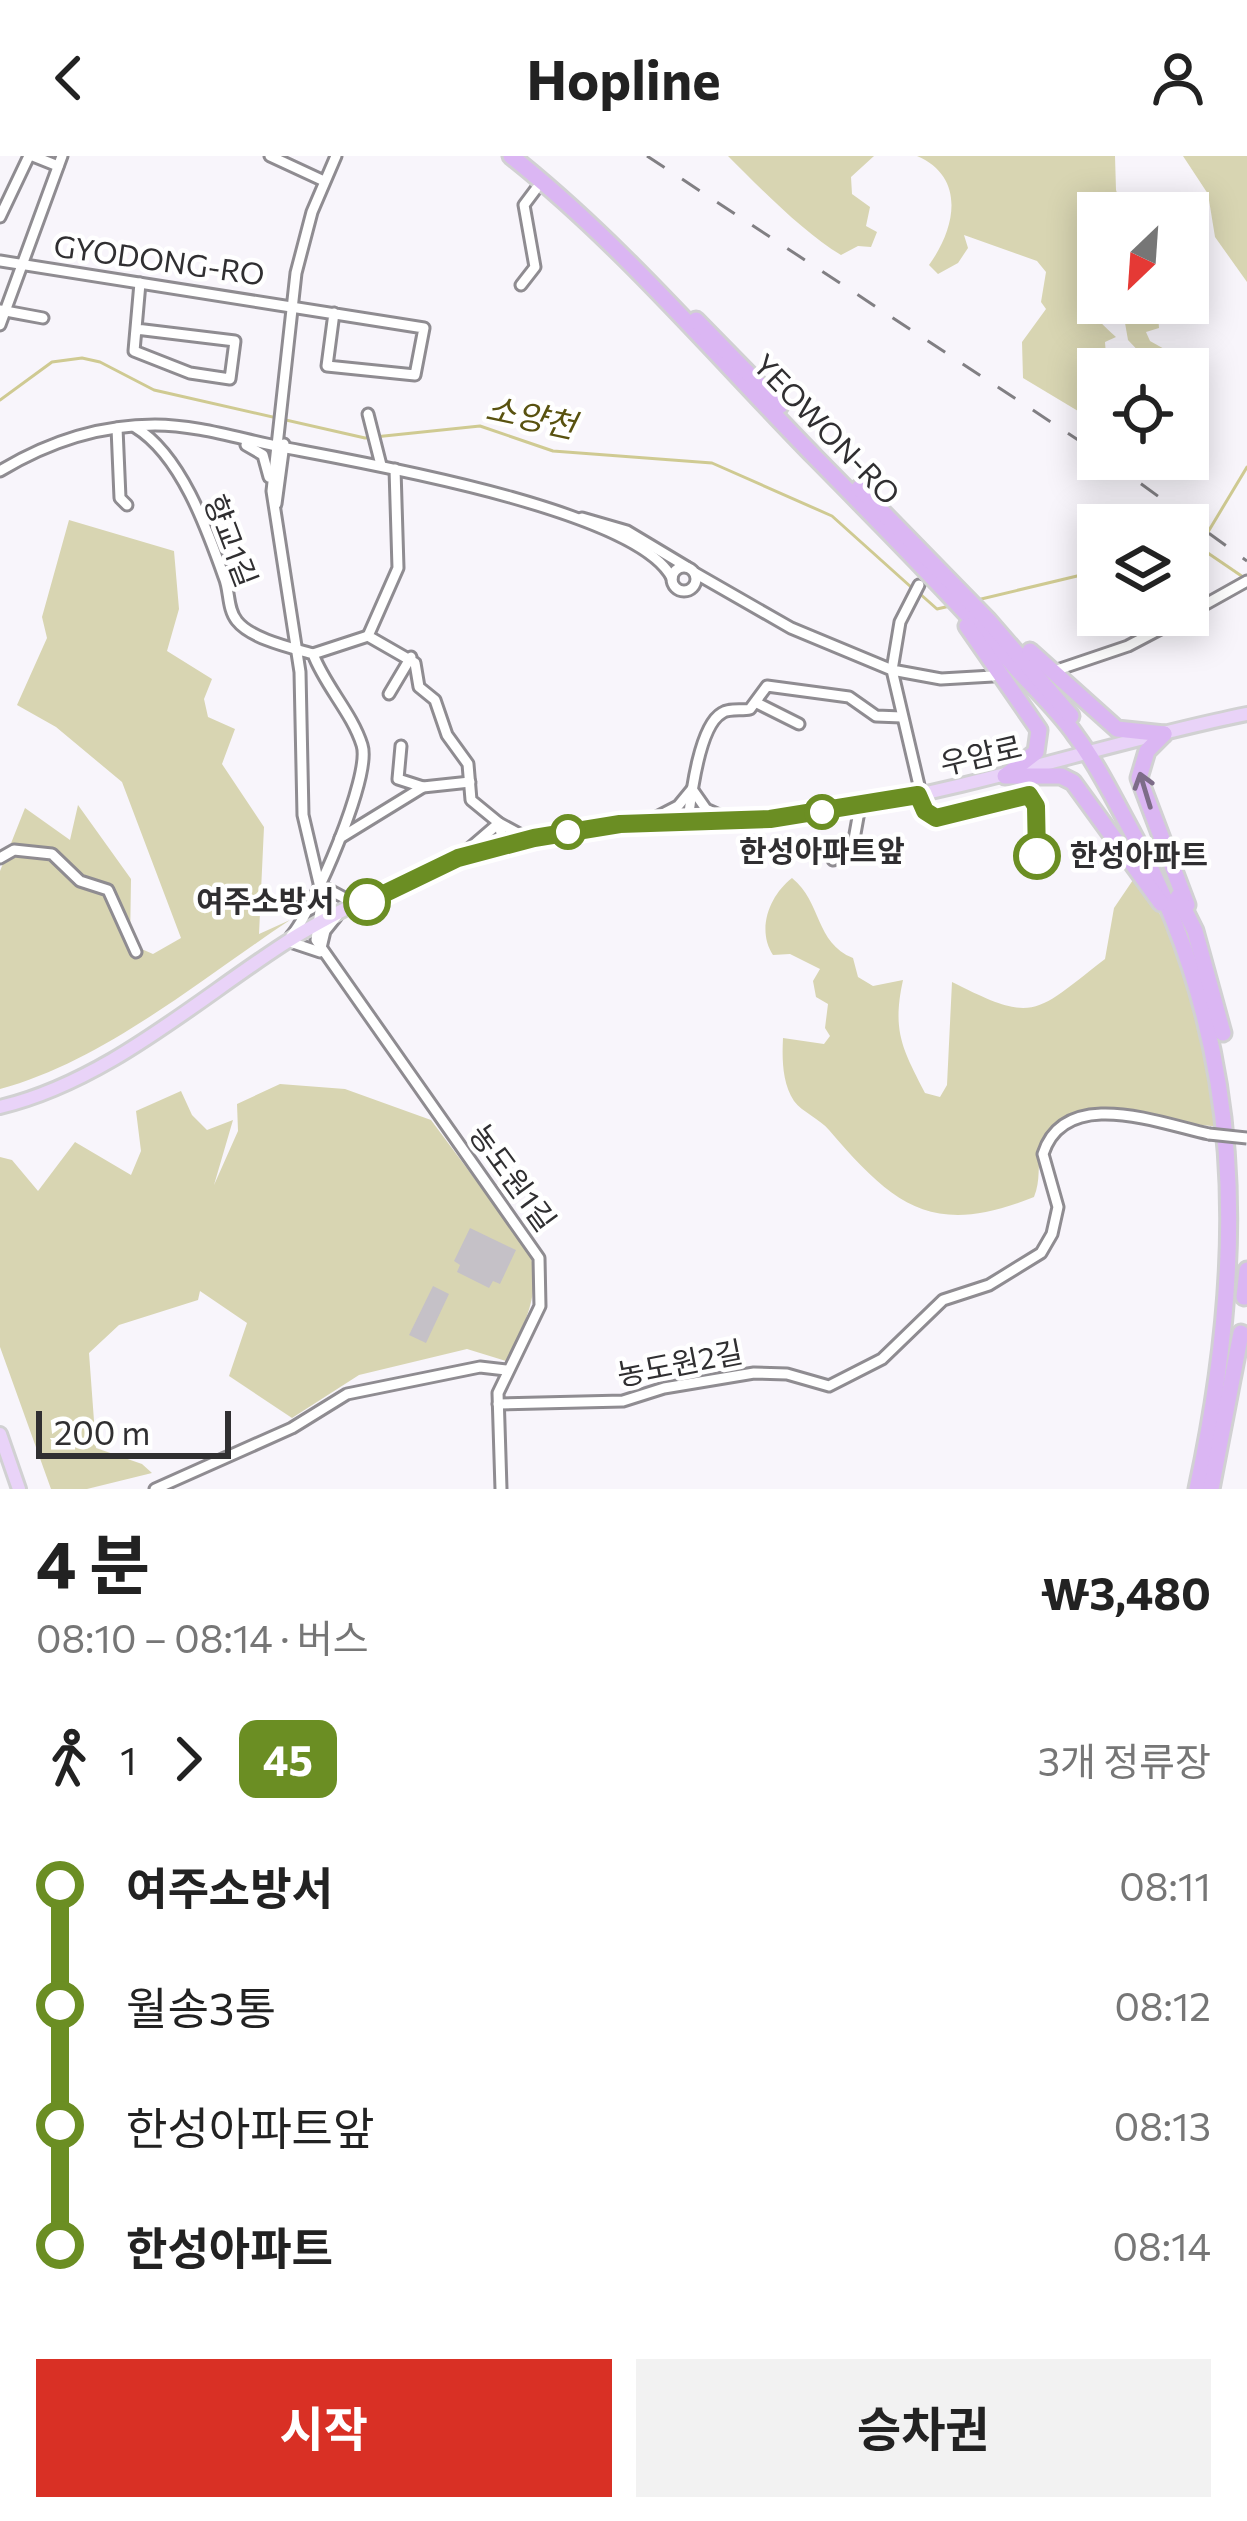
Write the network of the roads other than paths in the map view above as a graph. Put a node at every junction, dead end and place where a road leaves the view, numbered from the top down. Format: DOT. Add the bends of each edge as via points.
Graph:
graph roads {
  1 [pos="31,156"];
  2 [pos="270,156"];
  3 [pos="336,156"];
  4 [pos="501,156"];
  5 [pos="511,156"];
  6 [pos="525,156"];
  7 [pos="60,161"];
  8 [pos="324,181"];
  9 [pos="536,188"];
  10 [pos="0,217"];
  11 [pos="0,261"];
  12 [pos="20,264"];
  13 [pos="140,283"];
  14 [pos="521,285"];
  15 [pos="292,304"];
  16 [pos="2,311"];
  17 [pos="334,313"];
  18 [pos="43,318"];
  19 [pos="0,325"];
  20 [pos="686,325"];
  21 [pos="136,329"];
  22 [pos="369,416"];
  23 [pos="135,427"];
  24 [pos="116,428"];
  25 [pos="219,434"];
  26 [pos="280,439"];
  27 [pos="332,457"];
  28 [pos="380,460"];
  29 [pos="395,469"];
  30 [pos="0,471"];
  31 [pos="275,492"];
  32 [pos="127,505"];
  33 [pos="577,518"];
  34 [pos="691,570"];
  35 [pos="930,577"];
  36 [pos="673,578"];
  37 [pos="1244,582"];
  38 [pos="717,585"];
  39 [pos="693,587"];
  40 [pos="1209,602"];
  41 [pos="982,622"];
  42 [pos="368,636"];
  43 [pos="1147,636"];
  44 [pos="297,650"];
  45 [pos="313,654"];
  46 [pos="411,657"];
  47 [pos="892,670"];
  48 [pos="1057,670"];
  49 [pos="993,676"];
  50 [pos="389,694"];
  51 [pos="757,703"];
  52 [pos="1247,714"];
  53 [pos="902,717"];
  54 [pos="799,724"];
  55 [pos="1164,734"];
  56 [pos="401,746"];
  57 [pos="1092,753"];
  58 [pos="913,764"];
  59 [pos="1005,776"];
  60 [pos="470,782"];
  61 [pos="423,787"];
  62 [pos="692,789"];
  63 [pos="949,789"];
  64 [pos="918,795"];
  65 [pos="860,806"];
  66 [pos="688,820"];
  67 [pos="734,821"];
  68 [pos="647,822"];
  69 [pos="499,823"];
  70 [pos="339,838"];
  71 [pos="534,838"];
  72 [pos="503,844"];
  73 [pos="1037,856"];
  74 [pos="0,857"];
  75 [pos="458,858"];
  76 [pos="832,860"];
  77 [pos="320,885"];
  78 [pos="366,902"];
  79 [pos="337,916"];
  80 [pos="315,927"];
  81 [pos="1195,931"];
  82 [pos="286,942"];
  83 [pos="136,952"];
  84 [pos="320,952"];
  85 [pos="1192,957"];
  86 [pos="0,1107"];
  87 [pos="1247,1138"];
  88 [pos="1246,1163"];
  89 [pos="1247,1270"];
  90 [pos="506,1370"];
  91 [pos="498,1404"];
  92 [pos="0,1434"];
  93 [pos="19,1489"];
  94 [pos="154,1489"];
  95 [pos="501,1489"];
  96 [pos="1197,1489"];
  97 [pos="1211,1489"];
  1 -- 7 [label="street, GYODONG-RO"];
  1 -- 10 [label="street, GYODONG-RO"];
  2 -- 8 [label="street"];
  3 -- 8 [label="street, GYODONG-RO"];
  4 -- 9 [label="highway"];
  5 -- 20 [label="highway, YEOWON-RO"];
  6 -- 35 [label="highway, YEOWON-RO" via="650,274"];
  7 -- 12 [label="street, GYODONG-RO"];
  8 -- 15 [label="street, GYODONG-RO" via="305,230"];
  9 -- 14 [label="street" via="524,205 535,266"];
  9 -- 20 [label="highway"];
  11 -- 12 [label="street, GYODONG-RO"];
  12 -- 13 [label="street, GYODONG-RO"];
  12 -- 16 [label="street, GYODONG-RO"];
  13 -- 15 [label="street, GYODONG-RO"];
  13 -- 21 [label="street"];
  15 -- 17 [label="street"];
  15 -- 26 [label="street, GYODONG-RO"];
  16 -- 18 [label="street"];
  16 -- 19 [label="street, GYODONG-RO"];
  17 -- 17 [label="street" via="424,328 415,375 327,366"];
  20 -- 35 [label="highway, YEOWON-RO"];
  21 -- 21 [label="street" via="235,341 230,379 145,358 134,351"];
  22 -- 28 [label="street"];
  23 -- 24 [label="street"];
  23 -- 25 [label="street"];
  23 -- 44 [label="street, 향교1길" via="181,480 223,572 234,618"];
  24 -- 30 [label="street" via="62,440"];
  24 -- 32 [label="street"];
  25 -- 26 [label="street"];
  25 -- 31 [label="street" via="263,455"];
  26 -- 27 [label="street"];
  26 -- 31 [label="street, 향교1길"];
  27 -- 28 [label="street"];
  27 -- 31 [label="street" via="290,463"];
  28 -- 29 [label="street"];
  29 -- 33 [label="street"];
  29 -- 42 [label="street" via="398,568"];
  31 -- 44 [label="street, 향교1길"];
  33 -- 34 [label="street" via="611,524"];
  33 -- 36 [label="street" via="655,557"];
  34 -- 36 [label="street" via="677,569"];
  34 -- 38 [label="street"];
  34 -- 39 [label="street"];
  35 -- 41 [label="highway, YEOWON-RO"];
  35 -- 47 [label="street" via="902,615"];
  36 -- 39 [label="street" via="679,590"];
  37 -- 40 [label="street"];
  38 -- 39 [label="street"];
  38 -- 47 [label="street" via="790,628"];
  41 -- 55 [label="highway" via="1108,723"];
  41 -- 57 [label="highway, YEOWON-RO"];
  41 -- 59 [label="highway" via="1039,730 1033,756"];
  42 -- 45 [label="street"];
  42 -- 46 [label="street"];
  43 -- 48 [label="street"];
  44 -- 45 [label="street, 향교1길"];
  44 -- 77 [label="street, 향교1길" via="303,815"];
  45 -- 70 [label="street, 향교1길" via="364,749"];
  46 -- 50 [label="street"];
  46 -- 60 [label="street"];
  47 -- 49 [label="street" via="941,679"];
  47 -- 53 [label="street"];
  51 -- 53 [label="street" via="767,686 849,697 868,713"];
  51 -- 54 [label="street"];
  51 -- 62 [label="street" via="716,719"];
  52 -- 55 [label="main road, 우암로"];
  53 -- 58 [label="street"];
  55 -- 57 [label="main road, 우암로"];
  81 -- 55 [label="highway, one-way" via="1138,778"];
  56 -- 61 [label="street" via="398,779"];
  57 -- 59 [label="main road, 우암로"];
  57 -- 81 [label="highway"];
  57 -- 85 [label="highway"];
  58 -- 63 [label="street" via="924,780"];
  58 -- 64 [label="street"];
  59 -- 63 [label="main road, 우암로"];
  59 -- 85 [label="highway" via="1073,782"];
  60 -- 61 [label="street"];
  60 -- 69 [label="street" via="474,806"];
  61 -- 70 [label="street"];
  62 -- 66 [label="street"];
  62 -- 67 [label="street" via="706,808"];
  62 -- 68 [label="street"];
  63 -- 64 [label="main road, 우암로"];
  64 -- 65 [label="main road, 우암로"];
  64 -- 73 [label="street" via="936,818 1029,795"];
  65 -- 67 [label="main road, 우암로"];
  65 -- 76 [label="street" via="854,844"];
  66 -- 67 [label="main road, 우암로"];
  66 -- 68 [label="main road, 우암로"];
  68 -- 71 [label="main road, 우암로"];
  69 -- 71 [label="street"];
  69 -- 72 [label="street"];
  69 -- 75 [label="street"];
  70 -- 77 [label="street, 향교1길"];
  71 -- 72 [label="main road, 우암로"];
  72 -- 75 [label="main road, 우암로"];
  74 -- 83 [label="street" via="14,850 52,854 80,881 108,890"];
  75 -- 78 [label="main road, 우암로"];
  77 -- 78 [label="street" via="342,900"];
  77 -- 80 [label="street, 향교1길"];
  77 -- 82 [label="street"];
  78 -- 79 [label="main road, 우암로"];
  79 -- 80 [label="main road, 우암로"];
  79 -- 84 [label="street"];
  80 -- 82 [label="main road, 우암로"];
  80 -- 84 [label="street, 농도원1길"];
  81 -- 88 [label="highway"];
  82 -- 84 [label="street"];
  82 -- 86 [label="main road, 우암로" via="104,1064"];
  84 -- 90 [label="street, 농도원1길" via="535,1247 540,1306"];
  85 -- 96 [label="highway" via="1237,1165 1234,1319"];
  87 -- 91 [label="street, 농도원2길, bridge" via="1112,1113 1060,1130 1043,1154 1058,1207 1041,1253 944,1300 893,1350 829,1386 754,1373 623,1401"];
  89 -- 97 [label="highway"];
  90 -- 91 [label="street, 농도원1길"];
  90 -- 94 [label="street" via="480,1367 347,1394"];
  91 -- 95 [label="street, 농도원1길"];
  92 -- 93 [label="main road"];
}
